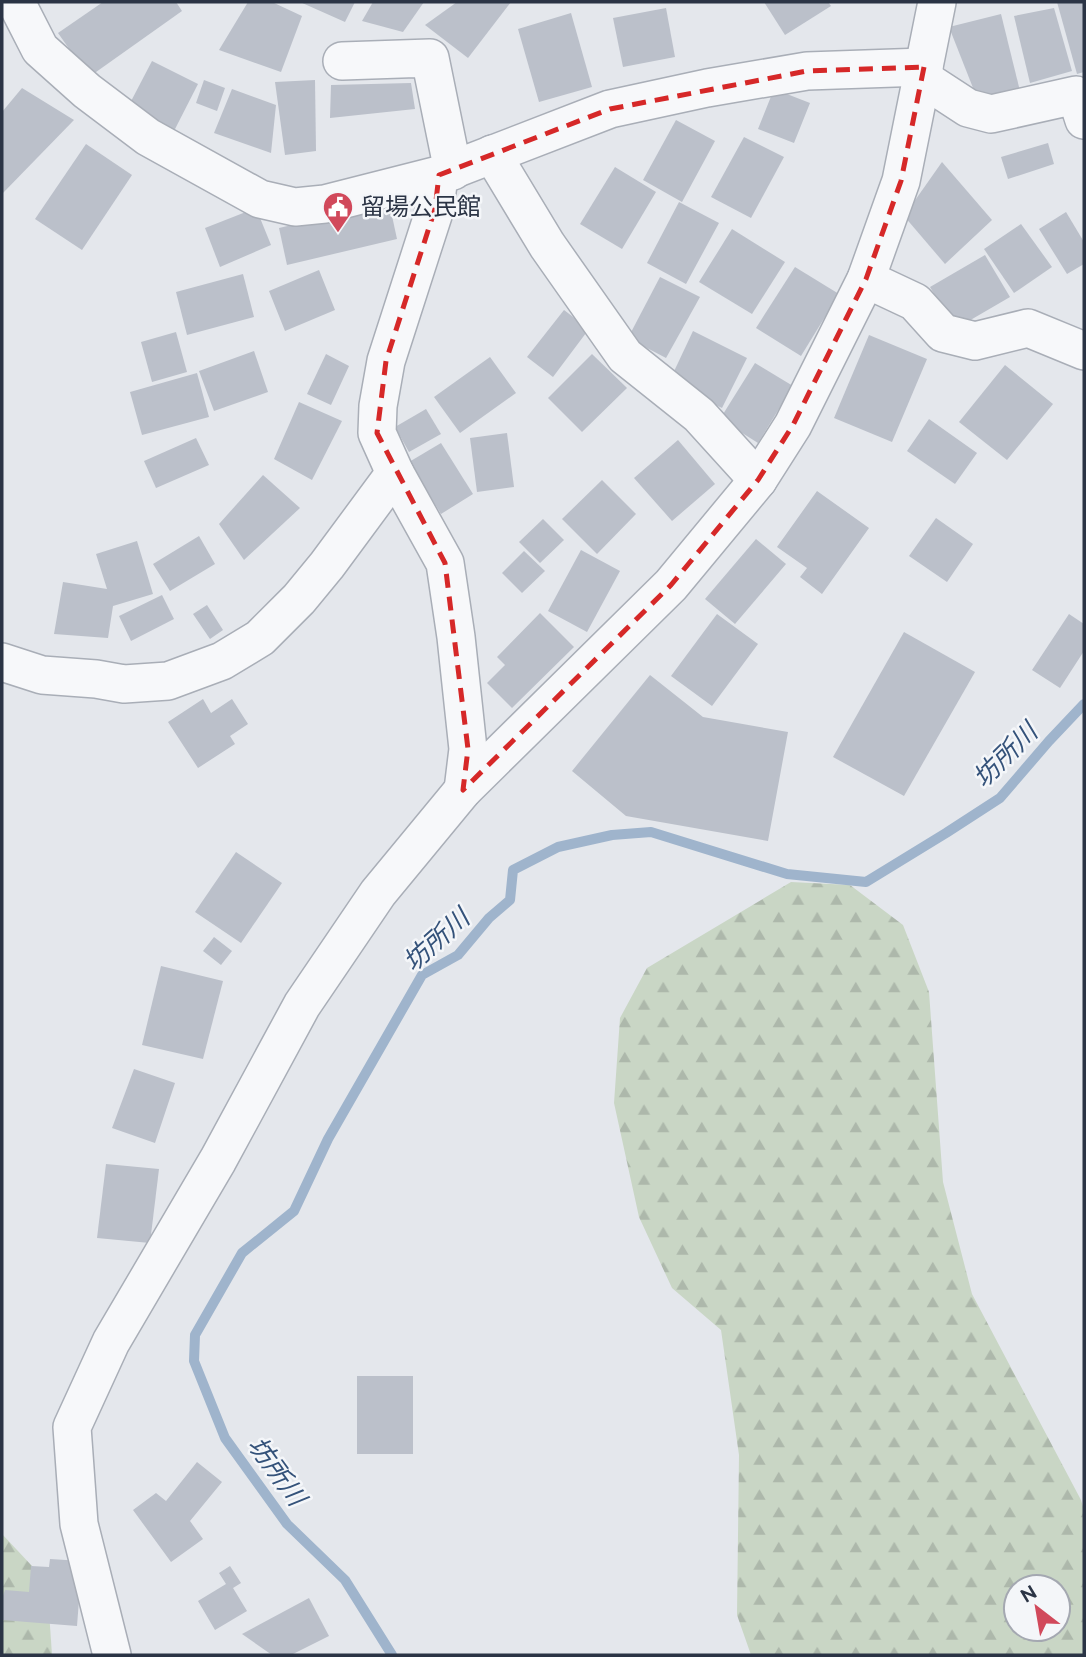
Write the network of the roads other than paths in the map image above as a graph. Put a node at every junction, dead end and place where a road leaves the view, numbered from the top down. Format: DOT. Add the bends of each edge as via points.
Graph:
graph roads {
  1 [pos="16,2"];
  2 [pos="937,2"];
  3 [pos="342,61"];
  4 [pos="923,72"];
  5 [pos="1084,120"];
  6 [pos="492,154"];
  7 [pos="446,173"];
  8 [pos="866,279"];
  9 [pos="1084,351"];
  10 [pos="395,473"];
  11 [pos="758,480"];
  12 [pos="2,662"];
  13 [pos="463,790"];
  14 [pos="112,1655"];
  1 -- 7 [label="street" via="40,49 88,91 148,137 260,200 295,207 325,204"];
  2 -- 4 [label="street"];
  3 -- 7 [label="street" via="430,58"];
  4 -- 5 [label="street" via="968,108 991,114 1076,95"];
  4 -- 6 [label="street" via="807,71 707,88 610,109"];
  4 -- 8 [label="street" via="901,181"];
  6 -- 7 [label="street"];
  6 -- 11 [label="street" via="547,245 625,356 699,415"];
  7 -- 10 [label="street" via="386,362 377,406 377,432"];
  8 -- 9 [label="street" via="915,302 943,333 975,341 1028,328"];
  8 -- 11 [label="street" via="793,425"];
  10 -- 12 [label="street" via="299,599 260,638 222,661 168,681 124,684 42,675"];
  10 -- 13 [label="street" via="445,562 468,749"];
  11 -- 13 [label="street" via="671,585"];
  13 -- 14 [label="street" via="378,893 302,1005 111,1342 72,1427 79,1524"];
}
